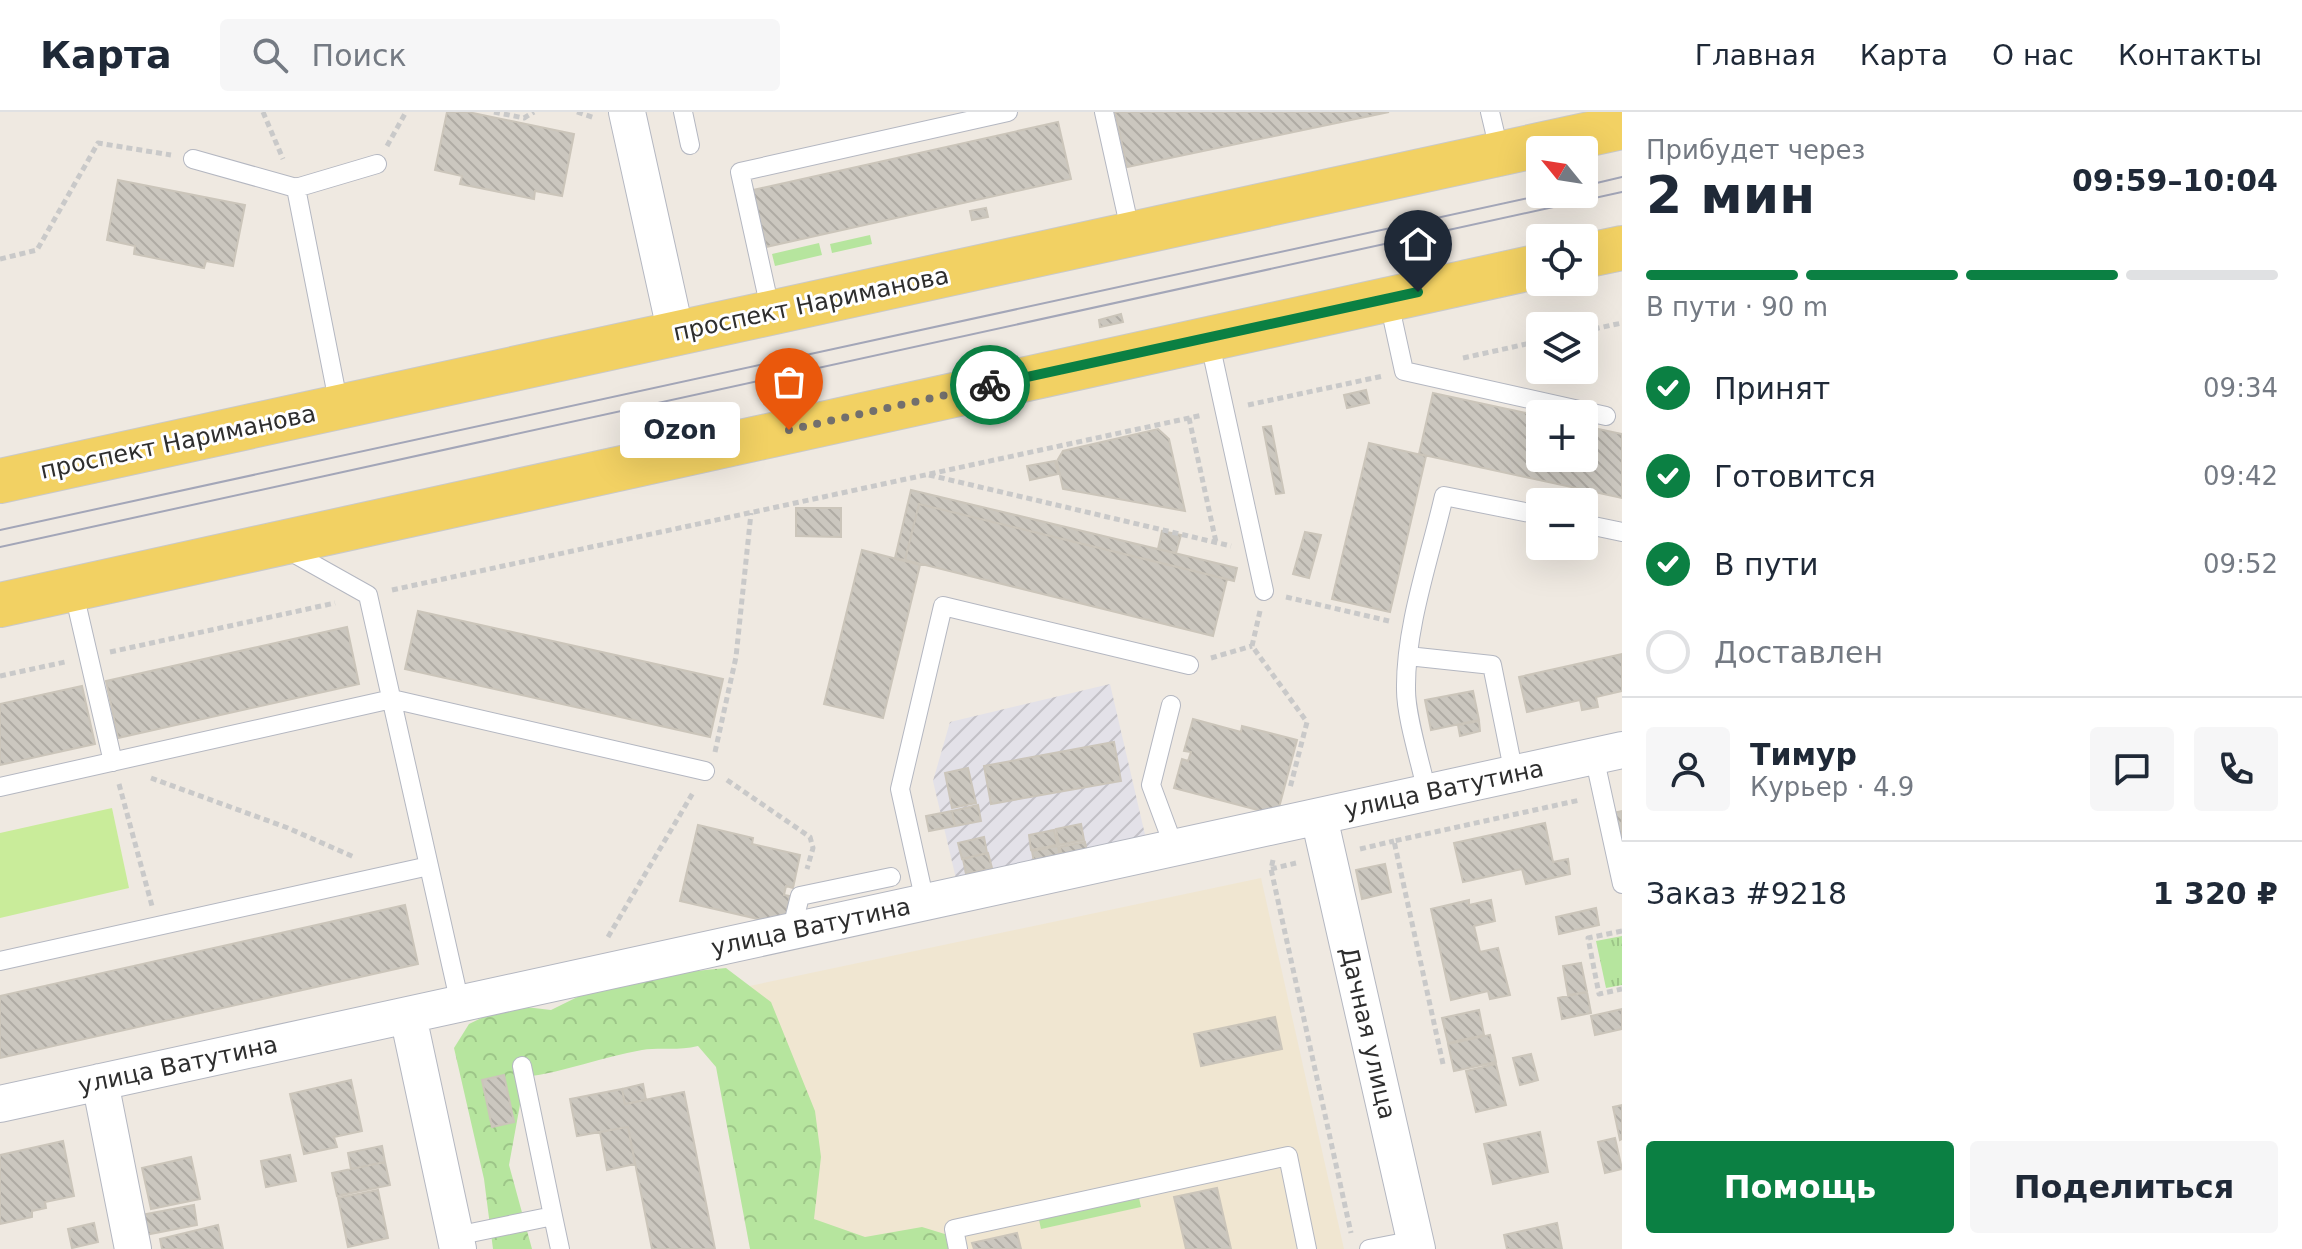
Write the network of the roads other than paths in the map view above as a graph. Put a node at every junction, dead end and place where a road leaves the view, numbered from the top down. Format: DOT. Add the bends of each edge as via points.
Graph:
graph roads {
  1 [pos="627,112"];
  2 [pos="683,112"];
  3 [pos="1008,112"];
  4 [pos="1104,112"];
  5 [pos="1490,112"];
  6 [pos="1622,127"];
  7 [pos="690,145"];
  8 [pos="1500,154"];
  9 [pos="193,159"];
  10 [pos="377,164"];
  11 [pos="296,188"];
  12 [pos="1131,234"];
  13 [pos="1622,248"];
  14 [pos="1598,253"];
  15 [pos="1526,269"];
  16 [pos="1388,298"];
  17 [pos="771,313"];
  18 [pos="676,334"];
  19 [pos="1208,337"];
  20 [pos="339,406"];
  21 [pos="1606,416"];
  22 [pos="0,481"];
  23 [pos="1526,512"];
  24 [pos="1598,527"];
  25 [pos="1622,532"];
  26 [pos="277,544"];
  27 [pos="73,589"];
  28 [pos="1264,591"];
  29 [pos="0,605"];
  30 [pos="1408,656"];
  31 [pos="1189,665"];
  32 [pos="392,699"];
  33 [pos="1171,705"];
  34 [pos="1608,753"];
  35 [pos="113,762"];
  36 [pos="708,772"];
  37 [pos="1514,774"];
  38 [pos="0,787"];
  39 [pos="1427,793"];
  40 [pos="1319,817"];
  41 [pos="1174,847"];
  42 [pos="429,866"];
  43 [pos="891,877"];
  44 [pos="1622,884"];
  45 [pos="925,902"];
  46 [pos="791,932"];
  47 [pos="0,961"];
  48 [pos="460,1004"];
  49 [pos="408,1016"];
  50 [pos="522,1066"];
  51 [pos="100,1082"];
  52 [pos="0,1104"];
  53 [pos="553,1216"];
  54 [pos="457,1242"];
  55 [pos="1416,1244"];
  56 [pos="133,1249"];
  57 [pos="560,1249"];
  58 [pos="958,1249"];
  59 [pos="1307,1249"];
  60 [pos="1369,1249"];
  1 -- 18 [label="street"];
  2 -- 7 [label="lane"];
  3 -- 17 [label="lane" via="740,172"];
  4 -- 12 [label="lane"];
  5 -- 8 [label="lane"];
  6 -- 8 [label="main road, проспект Нариманова"];
  8 -- 12 [label="main road, проспект Нариманова"];
  9 -- 11 [label="lane"];
  10 -- 11 [label="lane"];
  11 -- 20 [label="lane"];
  12 -- 17 [label="main road, проспект Нариманова"];
  13 -- 14 [label="main road"];
  15 -- 16 [label="main road"];
  16 -- 19 [label="main road"];
  16 -- 21 [label="lane" via="1404,371"];
  17 -- 18 [label="main road, проспект Нариманова"];
  18 -- 20 [label="main road, проспект Нариманова"];
  19 -- 26 [label="main road"];
  19 -- 28 [label="lane"];
  20 -- 22 [label="main road, проспект Нариманова"];
  23 -- 30 [label="lane" via="1444,496"];
  24 -- 25 [label="lane"];
  26 -- 27 [label="main road"];
  26 -- 32 [label="lane" via="368,595"];
  27 -- 29 [label="main road"];
  27 -- 35 [label="lane"];
  30 -- 37 [label="lane" via="1492,665"];
  30 -- 39 [label="lane" via="1405,693"];
  31 -- 45 [label="lane" via="943,606 900,789"];
  32 -- 35 [label="lane"];
  32 -- 36 [label="lane"];
  32 -- 42 [label="lane"];
  33 -- 41 [label="lane" via="1151,785"];
  34 -- 37 [label="street, улица Ватутина"];
  34 -- 44 [label="lane" via="1603,795"];
  35 -- 38 [label="lane"];
  37 -- 39 [label="street, улица Ватутина"];
  39 -- 40 [label="street, улица Ватутина"];
  40 -- 41 [label="street, улица Ватутина"];
  40 -- 55 [label="street, Дачная улица"];
  41 -- 45 [label="street, улица Ватутина"];
  42 -- 47 [label="lane"];
  42 -- 48 [label="lane"];
  43 -- 46 [label="lane" via="800,896"];
  45 -- 46 [label="street, улица Ватутина"];
  46 -- 48 [label="street, улица Ватутина"];
  48 -- 49 [label="street, улица Ватутина"];
  49 -- 51 [label="street, улица Ватутина"];
  49 -- 54 [label="street"];
  50 -- 53 [label="lane"];
  51 -- 52 [label="street, улица Ватутина"];
  51 -- 56 [label="street"];
  53 -- 54 [label="lane"];
  53 -- 57 [label="lane"];
  55 -- 60 [label="lane"];
  58 -- 59 [label="lane" via="954,1229 1288,1156"];
}
